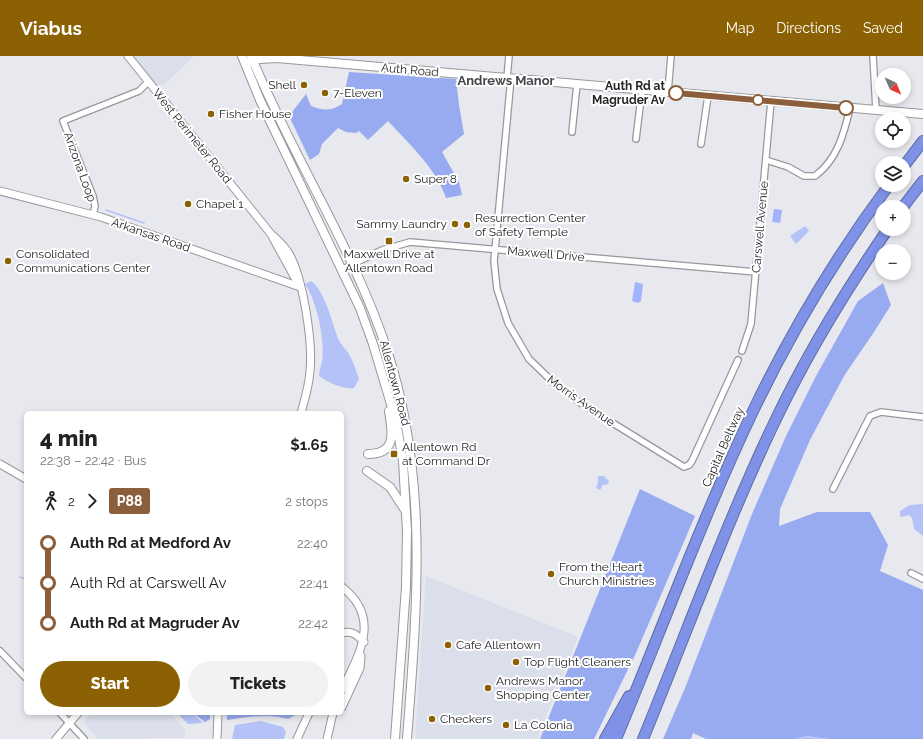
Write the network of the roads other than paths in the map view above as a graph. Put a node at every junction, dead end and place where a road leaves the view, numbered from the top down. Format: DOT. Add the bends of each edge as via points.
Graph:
graph roads {
  1 [pos="128,56"];
  2 [pos="509,56"];
  3 [pos="671,56"];
  4 [pos="873,56"];
  5 [pos="268,57"];
  6 [pos="252,58"];
  7 [pos="243,60"];
  8 [pos="509,78"];
  9 [pos="148,82"];
  10 [pos="577,84"];
  11 [pos="642,90"];
  12 [pos="668,92"];
  13 [pos="708,96"];
  14 [pos="771,101"];
  15 [pos="850,108"];
  16 [pos="876,110"];
  17 [pos="922,114"];
  18 [pos="572,132"];
  19 [pos="636,139"];
  20 [pos="923,141"];
  21 [pos="701,144"];
  22 [pos="911,157"];
  23 [pos="766,160"];
  24 [pos="923,181"];
  25 [pos="0,191"];
  26 [pos="884,192"];
  27 [pos="908,200"];
  28 [pos="93,214"];
  29 [pos="883,236"];
  30 [pos="495,249"];
  31 [pos="351,265"];
  32 [pos="342,270"];
  33 [pos="756,272"];
  34 [pos="300,287"];
  35 [pos="742,351"];
  36 [pos="738,360"];
  37 [pos="384,378"];
  38 [pos="301,411"];
  39 [pos="923,417"];
  40 [pos="368,454"];
  41 [pos="0,464"];
  42 [pos="367,471"];
  43 [pos="24,479"];
  44 [pos="833,489"];
  45 [pos="406,512"];
  46 [pos="911,573"];
  47 [pos="923,579"];
  48 [pos="344,589"];
  49 [pos="344,632"];
  50 [pos="364,642"];
  51 [pos="0,651"];
  52 [pos="361,652"];
  53 [pos="24,676"];
  54 [pos="642,676"];
  55 [pos="344,678"];
  56 [pos="344,686"];
  57 [pos="344,695"];
  58 [pos="344,703"];
  59 [pos="653,714"];
  60 [pos="62,715"];
  61 [pos="76,715"];
  62 [pos="218,715"];
  63 [pos="308,715"];
  64 [pos="330,715"];
  65 [pos="333,715"];
  66 [pos="336,715"];
  67 [pos="331,722"];
  68 [pos="69,723"];
  69 [pos="56,739"];
  70 [pos="84,739"];
  71 [pos="217,739"];
  72 [pos="297,739"];
  73 [pos="327,739"];
  74 [pos="395,739"];
  75 [pos="407,739"];
  76 [pos="605,739"];
  77 [pos="616,739"];
  78 [pos="643,739"];
  79 [pos="648,739"];
  1 -- 9 [label="street, West Perimeter Road"];
  2 -- 8 [label="street, Morris Avenue"];
  3 -- 12 [label="street"];
  4 -- 16 [label="street"];
  5 -- 6 [label="main road, Auth Road"];
  5 -- 8 [label="main road, Auth Road"];
  6 -- 7 [label="main road, Auth Road"];
  6 -- 31 [label="main road, Allentown Road"];
  7 -- 32 [label="main road, Allentown Road"];
  8 -- 10 [label="main road, Auth Road"];
  8 -- 30 [label="street, Morris Avenue"];
  9 -- 28 [label="street, Arizona Loop" via="139,91 63,121 93,196"];
  9 -- 34 [label="street, West Perimeter Road" via="271,234"];
  10 -- 11 [label="main road, Auth Road"];
  10 -- 18 [label="street"];
  11 -- 12 [label="main road, Auth Road"];
  11 -- 19 [label="street"];
  12 -- 13 [label="main road, Auth Road"];
  13 -- 14 [label="main road, Auth Road"];
  13 -- 21 [label="street"];
  14 -- 15 [label="main road, Auth Road"];
  14 -- 23 [label="street, Carswell Avenue"];
  15 -- 16 [label="main road, Auth Road"];
  15 -- 23 [label="street" via="840,144 826,168 815,176 804,176 788,167"];
  16 -- 17 [label="main road, Auth Road"];
  20 -- 22 [label="highway"];
  23 -- 33 [label="street, Carswell Avenue"];
  24 -- 27 [label="highway"];
  25 -- 28 [label="street, Arkansas Road"];
  26 -- 54 [label="highway, Capital Beltway" via="833,268 768,380 720,485"];
  28 -- 34 [label="street, Arkansas Road"];
  29 -- 59 [label="highway" via="831,317 776,419 741,497"];
  30 -- 31 [label="street, Maxwell Drive" via="404,243"];
  30 -- 33 [label="street, Maxwell Drive"];
  30 -- 36 [label="street, Morris Avenue" via="495,278 503,311 517,342 537,368 577,401 679,465 687,466 692,461"];
  31 -- 32 [label="street, Maxwell Drive"];
  31 -- 75 [label="main road, Allentown Road" via="389,356 404,408 413,466 417,572"];
  32 -- 37 [label="main road, Allentown Road" via="360,308"];
  33 -- 35 [label="street, Carswell Avenue" via="750,332"];
  34 -- 38 [label="street, West Perimeter Road" via="308,321 311,356 307,392"];
  37 -- 40 [label="main road" via="392,439 386,449"];
  37 -- 45 [label="main road, Allentown Road" via="402,455"];
  39 -- 44 [label="street" via="876,412 870,416"];
  41 -- 43 [label="street"];
  42 -- 45 [label="main road" via="390,487"];
  45 -- 74 [label="main road, Allentown Road" via="406,587"];
  46 -- 47 [label="street"];
  48 -- 50 [label="street" via="352,596 362,614"];
  49 -- 50 [label="street" via="355,634"];
  50 -- 52 [label="street"];
  51 -- 53 [label="street"];
  52 -- 55 [label="street"];
  52 -- 56 [label="street"];
  52 -- 57 [label="street" via="358,666"];
  52 -- 58 [label="street" via="360,668"];
  54 -- 76 [label="highway" via="619,711"];
  54 -- 77 [label="highway, Capital Beltway"];
  59 -- 78 [label="highway"];
  59 -- 79 [label="highway"];
  60 -- 68 [label="street"];
  61 -- 68 [label="street"];
  62 -- 71 [label="street"];
  63 -- 72 [label="street"];
  64 -- 67 [label="street"];
  65 -- 67 [label="street"];
  66 -- 67 [label="street"];
  67 -- 73 [label="street"];
  68 -- 69 [label="street"];
  68 -- 70 [label="street"];
}
